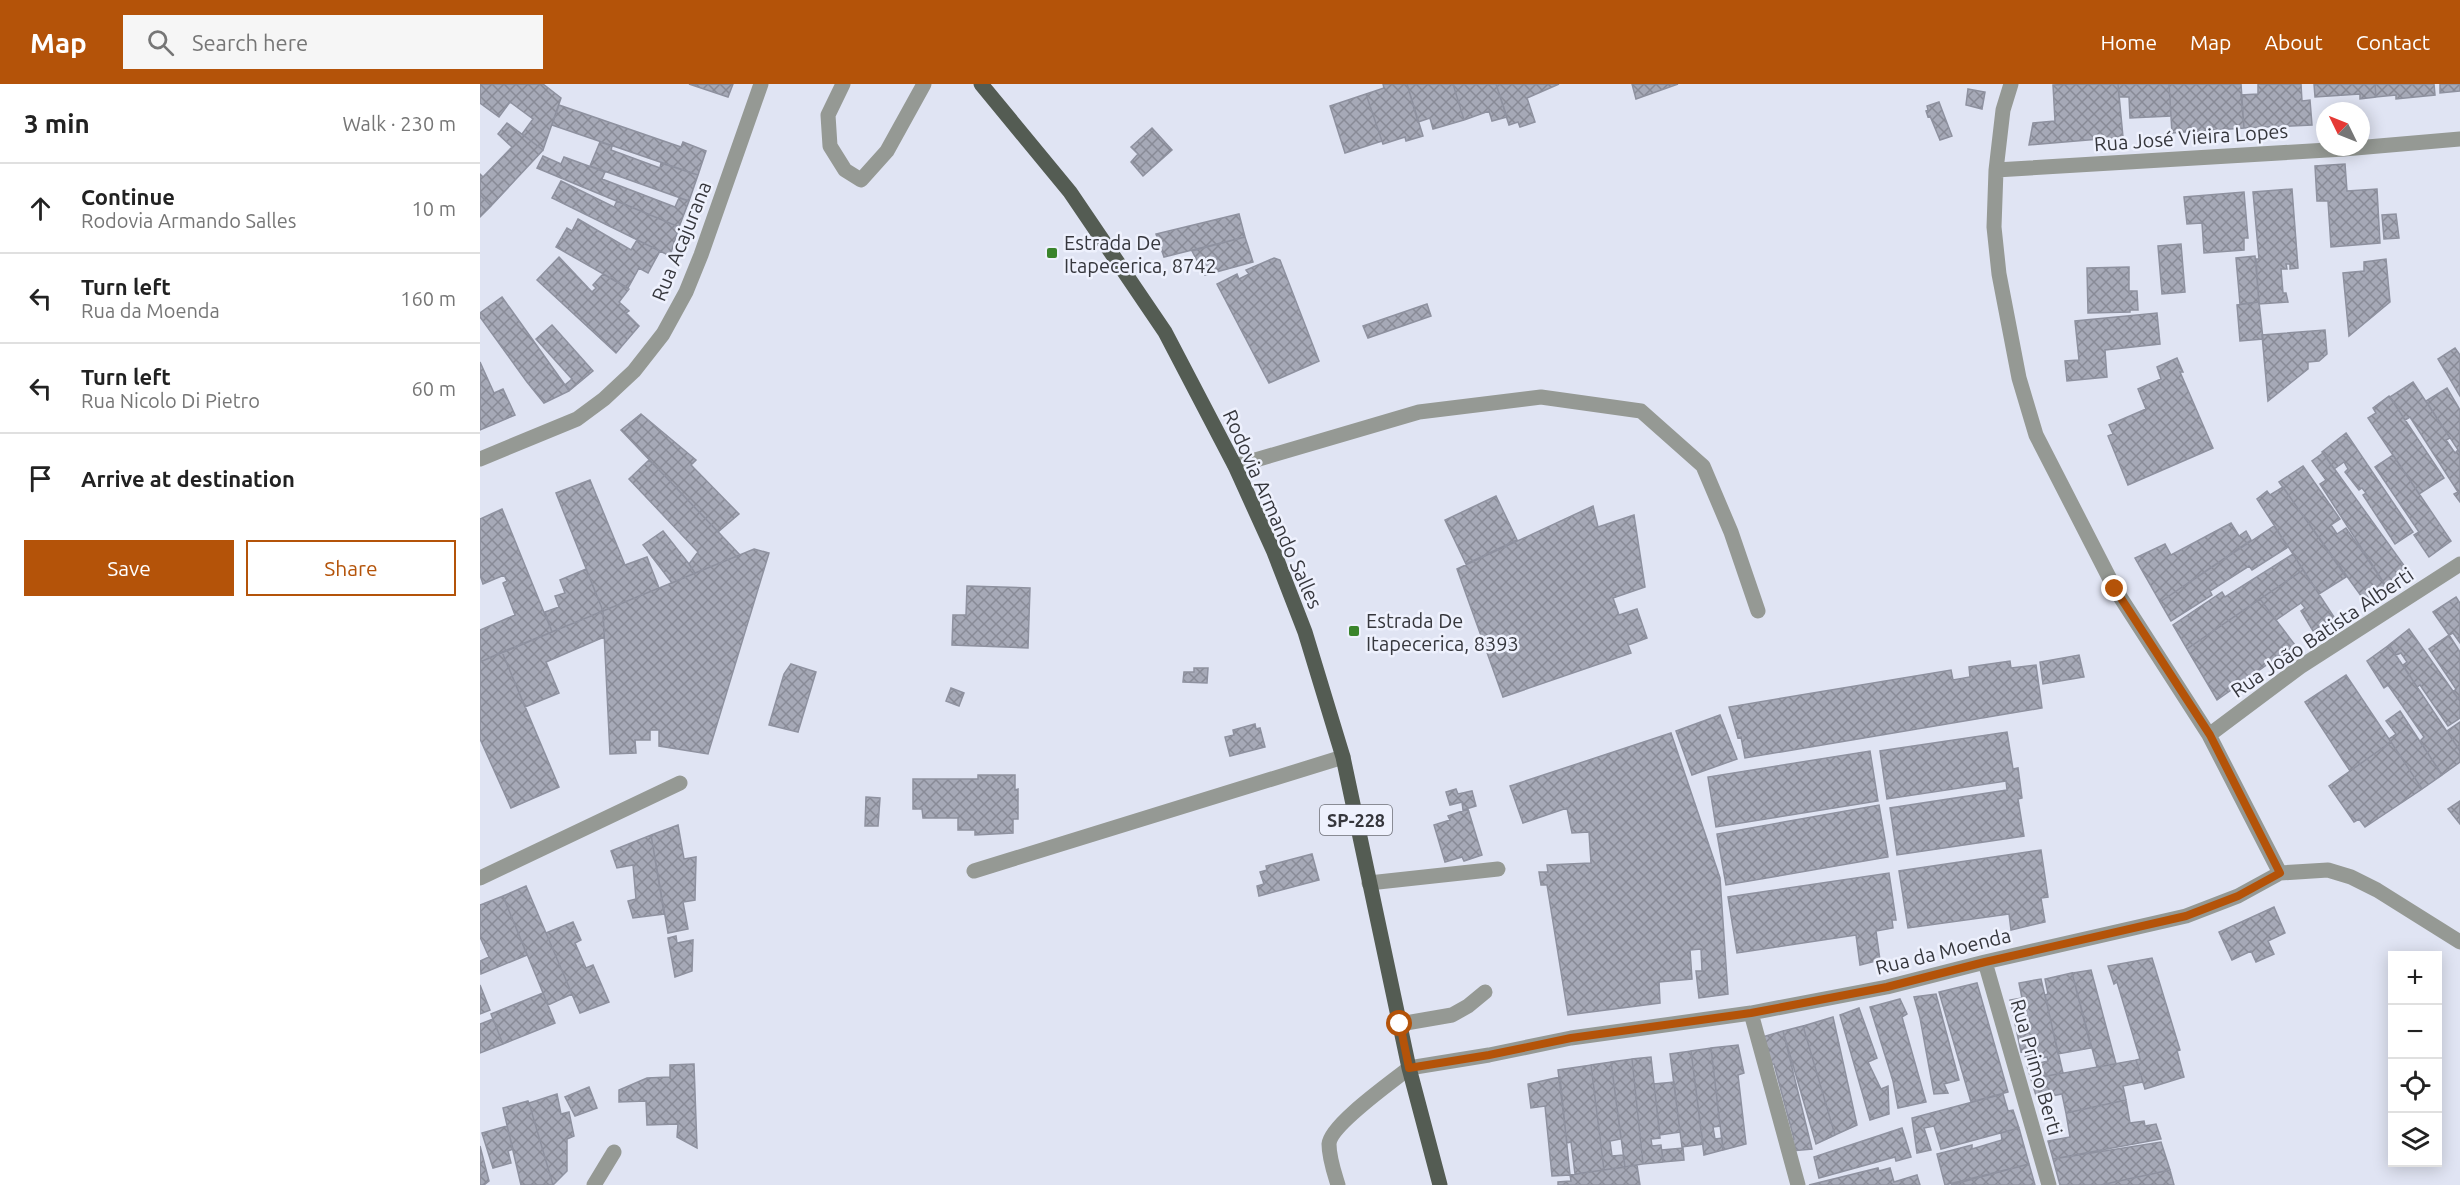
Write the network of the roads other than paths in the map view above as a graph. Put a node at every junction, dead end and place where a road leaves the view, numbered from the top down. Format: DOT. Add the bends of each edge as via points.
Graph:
graph roads {
  1 [pos="761,84"];
  2 [pos="843,84"];
  3 [pos="924,84"];
  4 [pos="981,84"];
  5 [pos="2011,84"];
  6 [pos="2460,140"];
  7 [pos="1996,171"];
  8 [pos="480,459"];
  9 [pos="1235,466"];
  10 [pos="2460,564"];
  11 [pos="1758,611"];
  12 [pos="2210,735"];
  13 [pos="1343,757"];
  14 [pos="680,783"];
  15 [pos="1498,869"];
  16 [pos="974,871"];
  17 [pos="2280,873"];
  18 [pos="480,878"];
  19 [pos="1370,883"];
  20 [pos="2460,942"];
  21 [pos="1985,962"];
  22 [pos="1485,992"];
  23 [pos="1751,1013"];
  24 [pos="1400,1024"];
  25 [pos="1409,1068"];
  26 [pos="614,1152"];
  27 [pos="594,1185"];
  28 [pos="1338,1185"];
  29 [pos="1440,1185"];
  30 [pos="1798,1185"];
  31 [pos="2049,1185"];
  1 -- 8 [label="street, Rua Acajurana" via="701,255 663,334 634,371 577,419"];
  2 -- 3 [label="street" via="828,115 830,146 845,170 861,180 887,151"];
  4 -- 9 [label="main road, Rodovia Armando Salles / SP-228" via="1070,192 1165,332"];
  5 -- 7 [label="street" via="2003,110"];
  6 -- 7 [label="street, Rua José Vieira Lopes"];
  7 -- 12 [label="street" via="1994,227 1999,274 2019,378 2036,435 2115,589"];
  9 -- 11 [label="street" via="1419,412 1541,397 1641,411 1703,466"];
  9 -- 13 [label="main road, Rodovia Armando Salles / SP-228" via="1305,632"];
  10 -- 12 [label="street, Rua João Batista Alberti" via="2300,667"];
  12 -- 17 [label="street"];
  13 -- 16 [label="street"];
  13 -- 19 [label="main road, Rodovia Armando Salles / SP-228"];
  14 -- 18 [label="street"];
  15 -- 19 [label="street"];
  17 -- 20 [label="street, Rua da Moenda" via="2328,870 2351,877"];
  17 -- 21 [label="street, Rua da Moenda" via="2238,896 2186,916"];
  19 -- 24 [label="main road, Rodovia Armando Salles / SP-228"];
  21 -- 23 [label="street, Rua da Moenda" via="1887,987"];
  21 -- 31 [label="street, Rua Primo Berti"];
  22 -- 24 [label="street" via="1452,1015"];
  23 -- 25 [label="street, Rua da Moenda" via="1571,1038"];
  23 -- 30 [label="street"];
  24 -- 25 [label="main road, Rodovia Armando Salles / SP-228"];
  25 -- 28 [label="street" via="1340,1124 1329,1142"];
  25 -- 29 [label="main road, Rodovia Armando Salles / SP-228"];
  26 -- 27 [label="street"];
}
